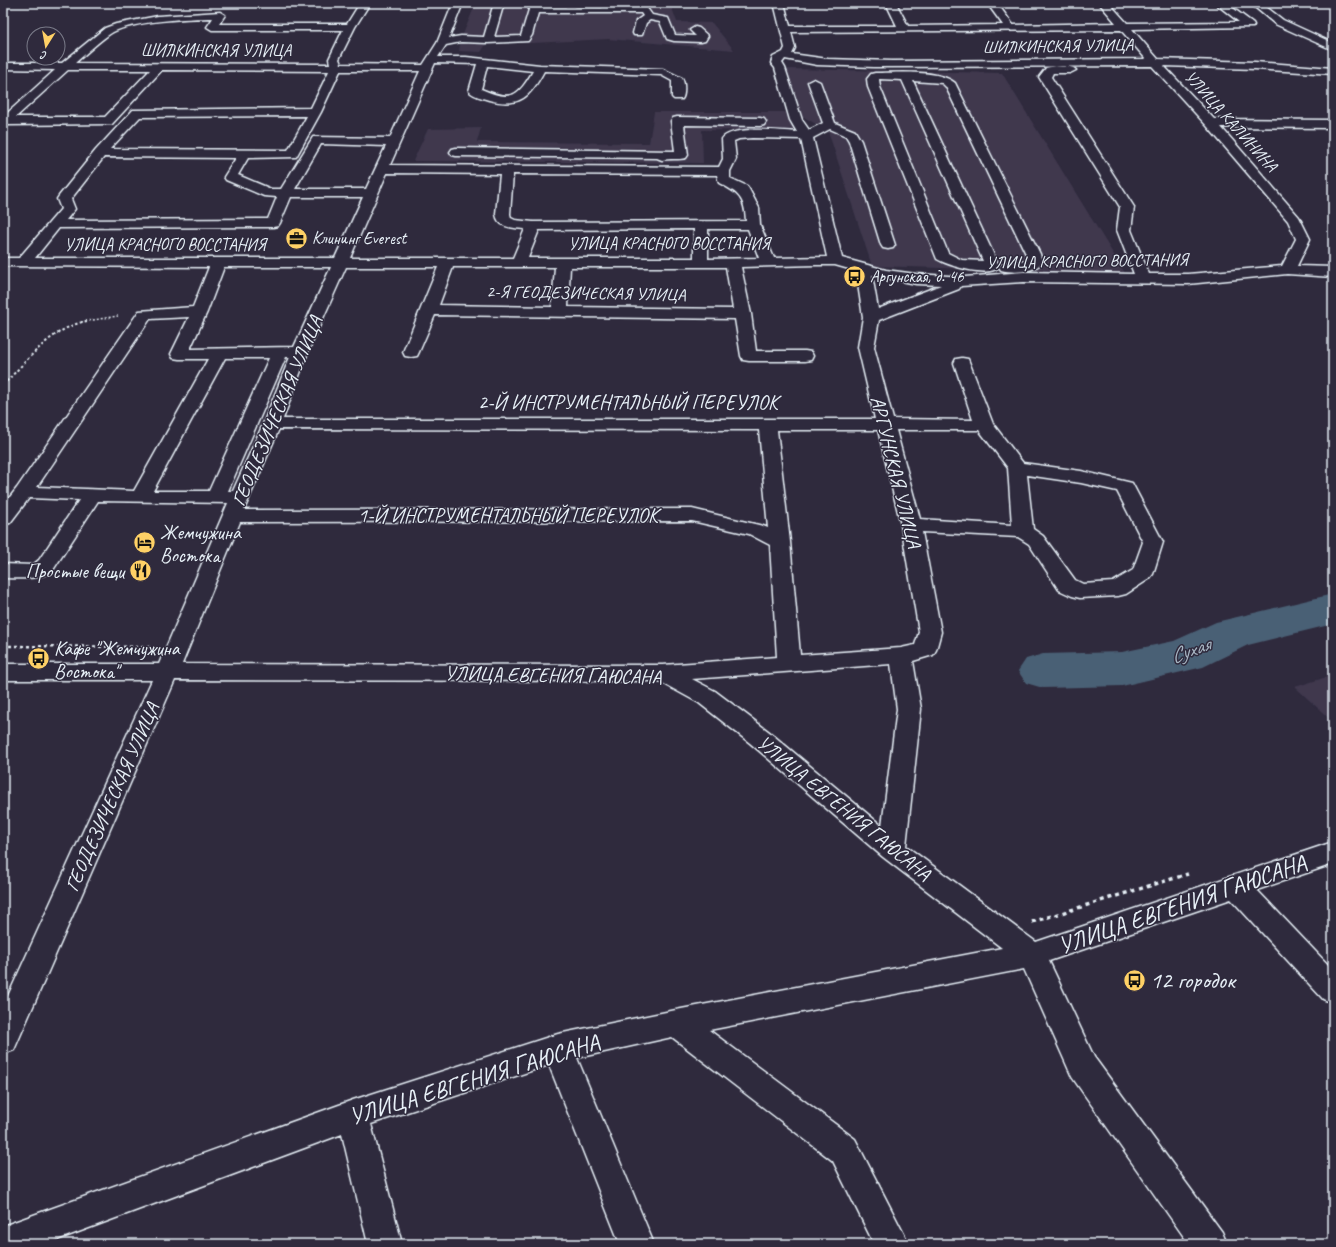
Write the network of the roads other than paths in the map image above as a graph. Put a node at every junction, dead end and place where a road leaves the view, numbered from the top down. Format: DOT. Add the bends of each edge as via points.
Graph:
graph roads {
  1 [pos="365,3"];
  2 [pos="458,3"];
  3 [pos="499,3"];
  4 [pos="779,3"];
  5 [pos="891,3"];
  6 [pos="992,3"];
  7 [pos="1104,3"];
  8 [pos="1220,3"];
  9 [pos="1255,3"];
  10 [pos="535,7"];
  11 [pos="571,7"];
  12 [pos="607,7"];
  13 [pos="646,10"];
  14 [pos="350,27"];
  15 [pos="1124,27"];
  16 [pos="1010,28"];
  17 [pos="786,29"];
  18 [pos="904,29"];
  19 [pos="695,30"];
  20 [pos="638,33"];
  21 [pos="488,40"];
  22 [pos="442,43"];
  23 [pos="1333,47"];
  24 [pos="784,56"];
  25 [pos="483,62"];
  26 [pos="1154,62"];
  27 [pos="430,64"];
  28 [pos="66,65"];
  29 [pos="3,66"];
  30 [pos="26,66"];
  31 [pos="65,66"];
  32 [pos="159,67"];
  33 [pos="336,67"];
  34 [pos="540,68"];
  35 [pos="1163,71"];
  36 [pos="1333,71"];
  37 [pos="906,77"];
  38 [pos="814,82"];
  39 [pos="678,97"];
  40 [pos="315,112"];
  41 [pos="7,117"];
  42 [pos="769,122"];
  43 [pos="1211,123"];
  44 [pos="1333,124"];
  45 [pos="830,125"];
  46 [pos="806,136"];
  47 [pos="394,142"];
  48 [pos="456,152"];
  49 [pos="100,153"];
  50 [pos="244,154"];
  51 [pos="661,154"];
  52 [pos="382,169"];
  53 [pos="507,169"];
  54 [pos="663,169"];
  55 [pos="723,170"];
  56 [pos="372,193"];
  57 [pos="285,194"];
  58 [pos="56,224"];
  59 [pos="701,224"];
  60 [pos="753,224"];
  61 [pos="532,226"];
  62 [pos="888,245"];
  63 [pos="3,262"];
  64 [pos="23,262"];
  65 [pos="218,262"];
  66 [pos="768,262"];
  67 [pos="835,262"];
  68 [pos="340,263"];
  69 [pos="447,263"];
  70 [pos="519,263"];
  71 [pos="563,263"];
  72 [pos="701,263"];
  73 [pos="732,263"];
  74 [pos="863,269"];
  75 [pos="1287,270"];
  76 [pos="995,272"];
  77 [pos="1333,272"];
  78 [pos="1143,278"];
  79 [pos="965,282"];
  80 [pos="429,310"];
  81 [pos="560,311"];
  82 [pos="199,312"];
  83 [pos="743,314"];
  84 [pos="872,317"];
  85 [pos="300,352"];
  86 [pos="411,352"];
  87 [pos="280,353"];
  88 [pos="218,354"];
  89 [pos="805,356"];
  90 [pos="962,363"];
  91 [pos="272,424"];
  92 [pos="766,424"];
  93 [pos="885,424"];
  94 [pos="984,425"];
  95 [pos="1017,468"];
  96 [pos="24,492"];
  97 [pos="92,495"];
  98 [pos="140,497"];
  99 [pos="216,497"];
  100 [pos="240,497"];
  101 [pos="232,516"];
  102 [pos="3,519"];
  103 [pos="911,525"];
  104 [pos="1023,532"];
  105 [pos="780,542"];
  106 [pos="3,571"];
  107 [pos="901,656"];
  108 [pos="789,663"];
  109 [pos="3,672"];
  110 [pos="168,673"];
  111 [pos="663,673"];
  112 [pos="892,850"];
  113 [pos="1333,853"];
  114 [pos="1236,886"];
  115 [pos="1032,955"];
  116 [pos="1333,990"];
  117 [pos="676,1023"];
  118 [pos="3,1040"];
  119 [pos="558,1048"];
  120 [pos="352,1115"];
  121 [pos="3,1243"];
  122 [pos="385,1244"];
  123 [pos="637,1244"];
  124 [pos="892,1244"];
  125 [pos="1210,1244"];
  1 -- 14 [label="street"];
  2 -- 22 [label="street, ГЕОДЕЗИЧЕСКАЯ УЛИЦА"];
  3 -- 21 [label="street"];
  4 -- 17 [label="street"];
  5 -- 18 [label="street"];
  6 -- 16 [label="street"];
  7 -- 15 [label="street, УЛИЦА КАЛИНИНА"];
  8 -- 15 [label="street" via="1249,25"];
  9 -- 23 [label="street" via="1279,22"];
  10 -- 11 [label="street"];
  10 -- 21 [label="street" via="524,39"];
  11 -- 12 [label="street"];
  12 -- 13 [label="street"];
  13 -- 19 [label="street" via="664,20 674,38 701,39 703,36"];
  13 -- 20 [label="street"];
  14 -- 28 [label="street" via="212,27 220,15 141,22 109,30"];
  14 -- 33 [label="street" via="334,59"];
  15 -- 16 [label="street"];
  15 -- 26 [label="street, УЛИЦА КАЛИНИНА"];
  16 -- 18 [label="street"];
  17 -- 18 [label="street"];
  17 -- 24 [label="street" via="790,48"];
  21 -- 22 [label="street" via="461,39"];
  22 -- 27 [label="street, ГЕОДЕЗИЧЕСКАЯ УЛИЦА"];
  24 -- 26 [label="street, ШИЛКИНСКАЯ УЛИЦА" via="818,62 917,65"];
  24 -- 46 [label="street" via="777,59 776,64 780,68 796,120"];
  25 -- 27 [label="street, ШИЛКИНСКАЯ УЛИЦА" via="459,60"];
  25 -- 34 [label="street, ШИЛКИНСКАЯ УЛИЦА"];
  25 -- 34 [label="street" via="475,91 488,97 504,99 523,94"];
  26 -- 35 [label="street, УЛИЦА КАЛИНИНА"];
  26 -- 36 [label="street, ШИЛКИНСКАЯ УЛИЦА" via="1284,66"];
  27 -- 33 [label="street, ШИЛКИНСКАЯ УЛИЦА"];
  27 -- 47 [label="street, ГЕОДЕЗИЧЕСКАЯ УЛИЦА"];
  29 -- 30 [label="street, ШИЛКИНСКАЯ УЛИЦА"];
  31 -- 32 [label="street, ШИЛКИНСКАЯ УЛИЦА"];
  31 -- 41 [label="street"];
  32 -- 33 [label="street, ШИЛКИНСКАЯ УЛИЦА"];
  32 -- 41 [label="street" via="108,121"];
  33 -- 40 [label="street"];
  34 -- 39 [label="street, ШИЛКИНСКАЯ УЛИЦА" via="662,72 678,80"];
  35 -- 43 [label="street, УЛИЦА КАЛИНИНА"];
  35 -- 78 [label="street" via="1050,70 1044,77 1127,207 1124,230"];
  37 -- 76 [label="street"];
  37 -- 76 [label="street" via="875,76 874,87 942,256 952,262"];
  37 -- 76 [label="street" via="945,80 951,86 1033,254 1035,262"];
  38 -- 45 [label="street"];
  40 -- 49 [label="street" via="137,112"];
  40 -- 50 [label="street" via="292,154"];
  42 -- 51 [label="street" via="677,121 682,154"];
  43 -- 44 [label="street"];
  43 -- 75 [label="street, УЛИЦА КАЛИНИНА" via="1294,220 1303,239"];
  45 -- 46 [label="street"];
  45 -- 62 [label="street" via="851,134 855,141"];
  46 -- 55 [label="street" via="752,134 728,139 731,156 729,164"];
  46 -- 67 [label="street"];
  47 -- 52 [label="street, ГЕОДЕЗИЧЕСКАЯ УЛИЦА"];
  47 -- 57 [label="street" via="317,140"];
  48 -- 51 [label="street"];
  49 -- 50 [label="street"];
  49 -- 58 [label="street" via="64,199 68,209"];
  50 -- 57 [label="street" via="230,177 269,193"];
  51 -- 54 [label="street"];
  52 -- 53 [label="street"];
  52 -- 56 [label="street, ГЕОДЕЗИЧЕСКАЯ УЛИЦА"];
  53 -- 54 [label="street"];
  53 -- 61 [label="street" via="504,220 512,224"];
  54 -- 55 [label="street"];
  55 -- 60 [label="street" via="724,180 742,190 752,208"];
  56 -- 57 [label="street"];
  56 -- 68 [label="street, ГЕОДЕЗИЧЕСКАЯ УЛИЦА"];
  57 -- 58 [label="street" via="273,223"];
  58 -- 64 [label="street"];
  59 -- 60 [label="street"];
  59 -- 61 [label="street"];
  59 -- 72 [label="street"];
  60 -- 66 [label="street"];
  61 -- 70 [label="street"];
  63 -- 64 [label="street, УЛИЦА КРАСНОГО ВОССТАНИЯ"];
  64 -- 65 [label="street, УЛИЦА КРАСНОГО ВОССТАНИЯ"];
  65 -- 68 [label="street, УЛИЦА КРАСНОГО ВОССТАНИЯ"];
  65 -- 82 [label="street"];
  66 -- 67 [label="street, УЛИЦА КРАСНОГО ВОССТАНИЯ"];
  66 -- 73 [label="street, УЛИЦА КРАСНОГО ВОССТАНИЯ"];
  67 -- 74 [label="street, УЛИЦА КРАСНОГО ВОССТАНИЯ"];
  68 -- 69 [label="street, УЛИЦА КРАСНОГО ВОССТАНИЯ"];
  68 -- 85 [label="street, ГЕОДЕЗИЧЕСКАЯ УЛИЦА"];
  69 -- 70 [label="street, УЛИЦА КРАСНОГО ВОССТАНИЯ"];
  69 -- 80 [label="street"];
  70 -- 71 [label="street, УЛИЦА КРАСНОГО ВОССТАНИЯ"];
  71 -- 72 [label="street, УЛИЦА КРАСНОГО ВОССТАНИЯ"];
  71 -- 81 [label="street"];
  72 -- 73 [label="street, УЛИЦА КРАСНОГО ВОССТАНИЯ"];
  73 -- 83 [label="street"];
  74 -- 79 [label="street, УЛИЦА КРАСНОГО ВОССТАНИЯ" via="916,279"];
  74 -- 84 [label="street, АРГУНСКАЯ УЛИЦА"];
  75 -- 77 [label="street, УЛИЦА КРАСНОГО ВОССТАНИЯ"];
  75 -- 78 [label="street, УЛИЦА КРАСНОГО ВОССТАНИЯ" via="1188,279"];
  76 -- 78 [label="street, УЛИЦА КРАСНОГО ВОССТАНИЯ"];
  76 -- 79 [label="street, УЛИЦА КРАСНОГО ВОССТАНИЯ"];
  79 -- 84 [label="street"];
  80 -- 81 [label="street, 2-Я ГЕОДЕЗИЧЕСКАЯ УЛИЦА"];
  80 -- 86 [label="street"];
  81 -- 83 [label="street, 2-Я ГЕОДЕЗИЧЕСКАЯ УЛИЦА"];
  82 -- 88 [label="street" via="179,354"];
  82 -- 96 [label="street" via="145,314"];
  83 -- 89 [label="street" via="749,356"];
  84 -- 93 [label="street, АРГУНСКАЯ УЛИЦА" via="866,347"];
  85 -- 87 [label="street"];
  85 -- 91 [label="street, ГЕОДЕЗИЧЕСКАЯ УЛИЦА"];
  87 -- 88 [label="street"];
  87 -- 99 [label="street"];
  88 -- 98 [label="street"];
  90 -- 94 [label="street"];
  91 -- 92 [label="street, 2-Й ИНСТРУМЕНТАЛЬНЫЙ ПЕРЕУЛОК"];
  91 -- 100 [label="street, ГЕОДЕЗИЧЕСКАЯ УЛИЦА"];
  92 -- 93 [label="street, 2-Й ИНСТРУМЕНТАЛЬНЫЙ ПЕРЕУЛОК"];
  92 -- 105 [label="street"];
  93 -- 94 [label="street, 2-Й ИНСТРУМЕНТАЛЬНЫЙ ПЕРЕУЛОК"];
  93 -- 103 [label="street, АРГУНСКАЯ УЛИЦА"];
  94 -- 95 [label="street"];
  95 -- 104 [label="street"];
  95 -- 104 [label="street" via="1081,477 1125,487 1153,542 1142,574 1118,589 1080,591 1067,585 1036,540"];
  96 -- 97 [label="street"];
  96 -- 102 [label="street"];
  97 -- 98 [label="street"];
  97 -- 106 [label="street" via="46,565 38,571"];
  98 -- 99 [label="street"];
  99 -- 100 [label="street"];
  100 -- 101 [label="street, ГЕОДЕЗИЧЕСКАЯ УЛИЦА"];
  101 -- 105 [label="street, 1-Й ИНСТРУМЕНТАЛЬНЫЙ ПЕРЕУЛОК" via="692,515 756,530"];
  101 -- 110 [label="street, ГЕОДЕЗИЧЕСКАЯ УЛИЦА"];
  103 -- 104 [label="street"];
  103 -- 107 [label="street, АРГУНСКАЯ УЛИЦА" via="930,632 925,650"];
  105 -- 108 [label="street"];
  107 -- 108 [label="street"];
  107 -- 112 [label="street" via="909,709"];
  108 -- 111 [label="street"];
  109 -- 110 [label="street, УЛИЦА ЕВГЕНИЯ ГАЮСАНА"];
  110 -- 111 [label="street, УЛИЦА ЕВГЕНИЯ ГАЮСАНА"];
  110 -- 118 [label="street, ГЕОДЕЗИЧЕСКАЯ УЛИЦА"];
  111 -- 112 [label="street, УЛИЦА ЕВГЕНИЯ ГАЮСАНА" via="707,697 748,728"];
  112 -- 115 [label="street, УЛИЦА ЕВГЕНИЯ ГАЮСАНА"];
  113 -- 114 [label="street, УЛИЦА ЕВГЕНИЯ ГАЮСАНА"];
  114 -- 115 [label="street, УЛИЦА ЕВГЕНИЯ ГАЮСАНА"];
  114 -- 116 [label="street"];
  115 -- 117 [label="street, УЛИЦА ЕВГЕНИЯ ГАЮСАНА"];
  115 -- 125 [label="street" via="1083,1067"];
  117 -- 119 [label="street, УЛИЦА ЕВГЕНИЯ ГАЮСАНА"];
  117 -- 124 [label="street" via="844,1150"];
  119 -- 120 [label="street, УЛИЦА ЕВГЕНИЯ ГАЮСАНА"];
  119 -- 123 [label="street"];
  120 -- 121 [label="street, УЛИЦА ЕВГЕНИЯ ГАЮСАНА"];
  120 -- 122 [label="street"];
}
